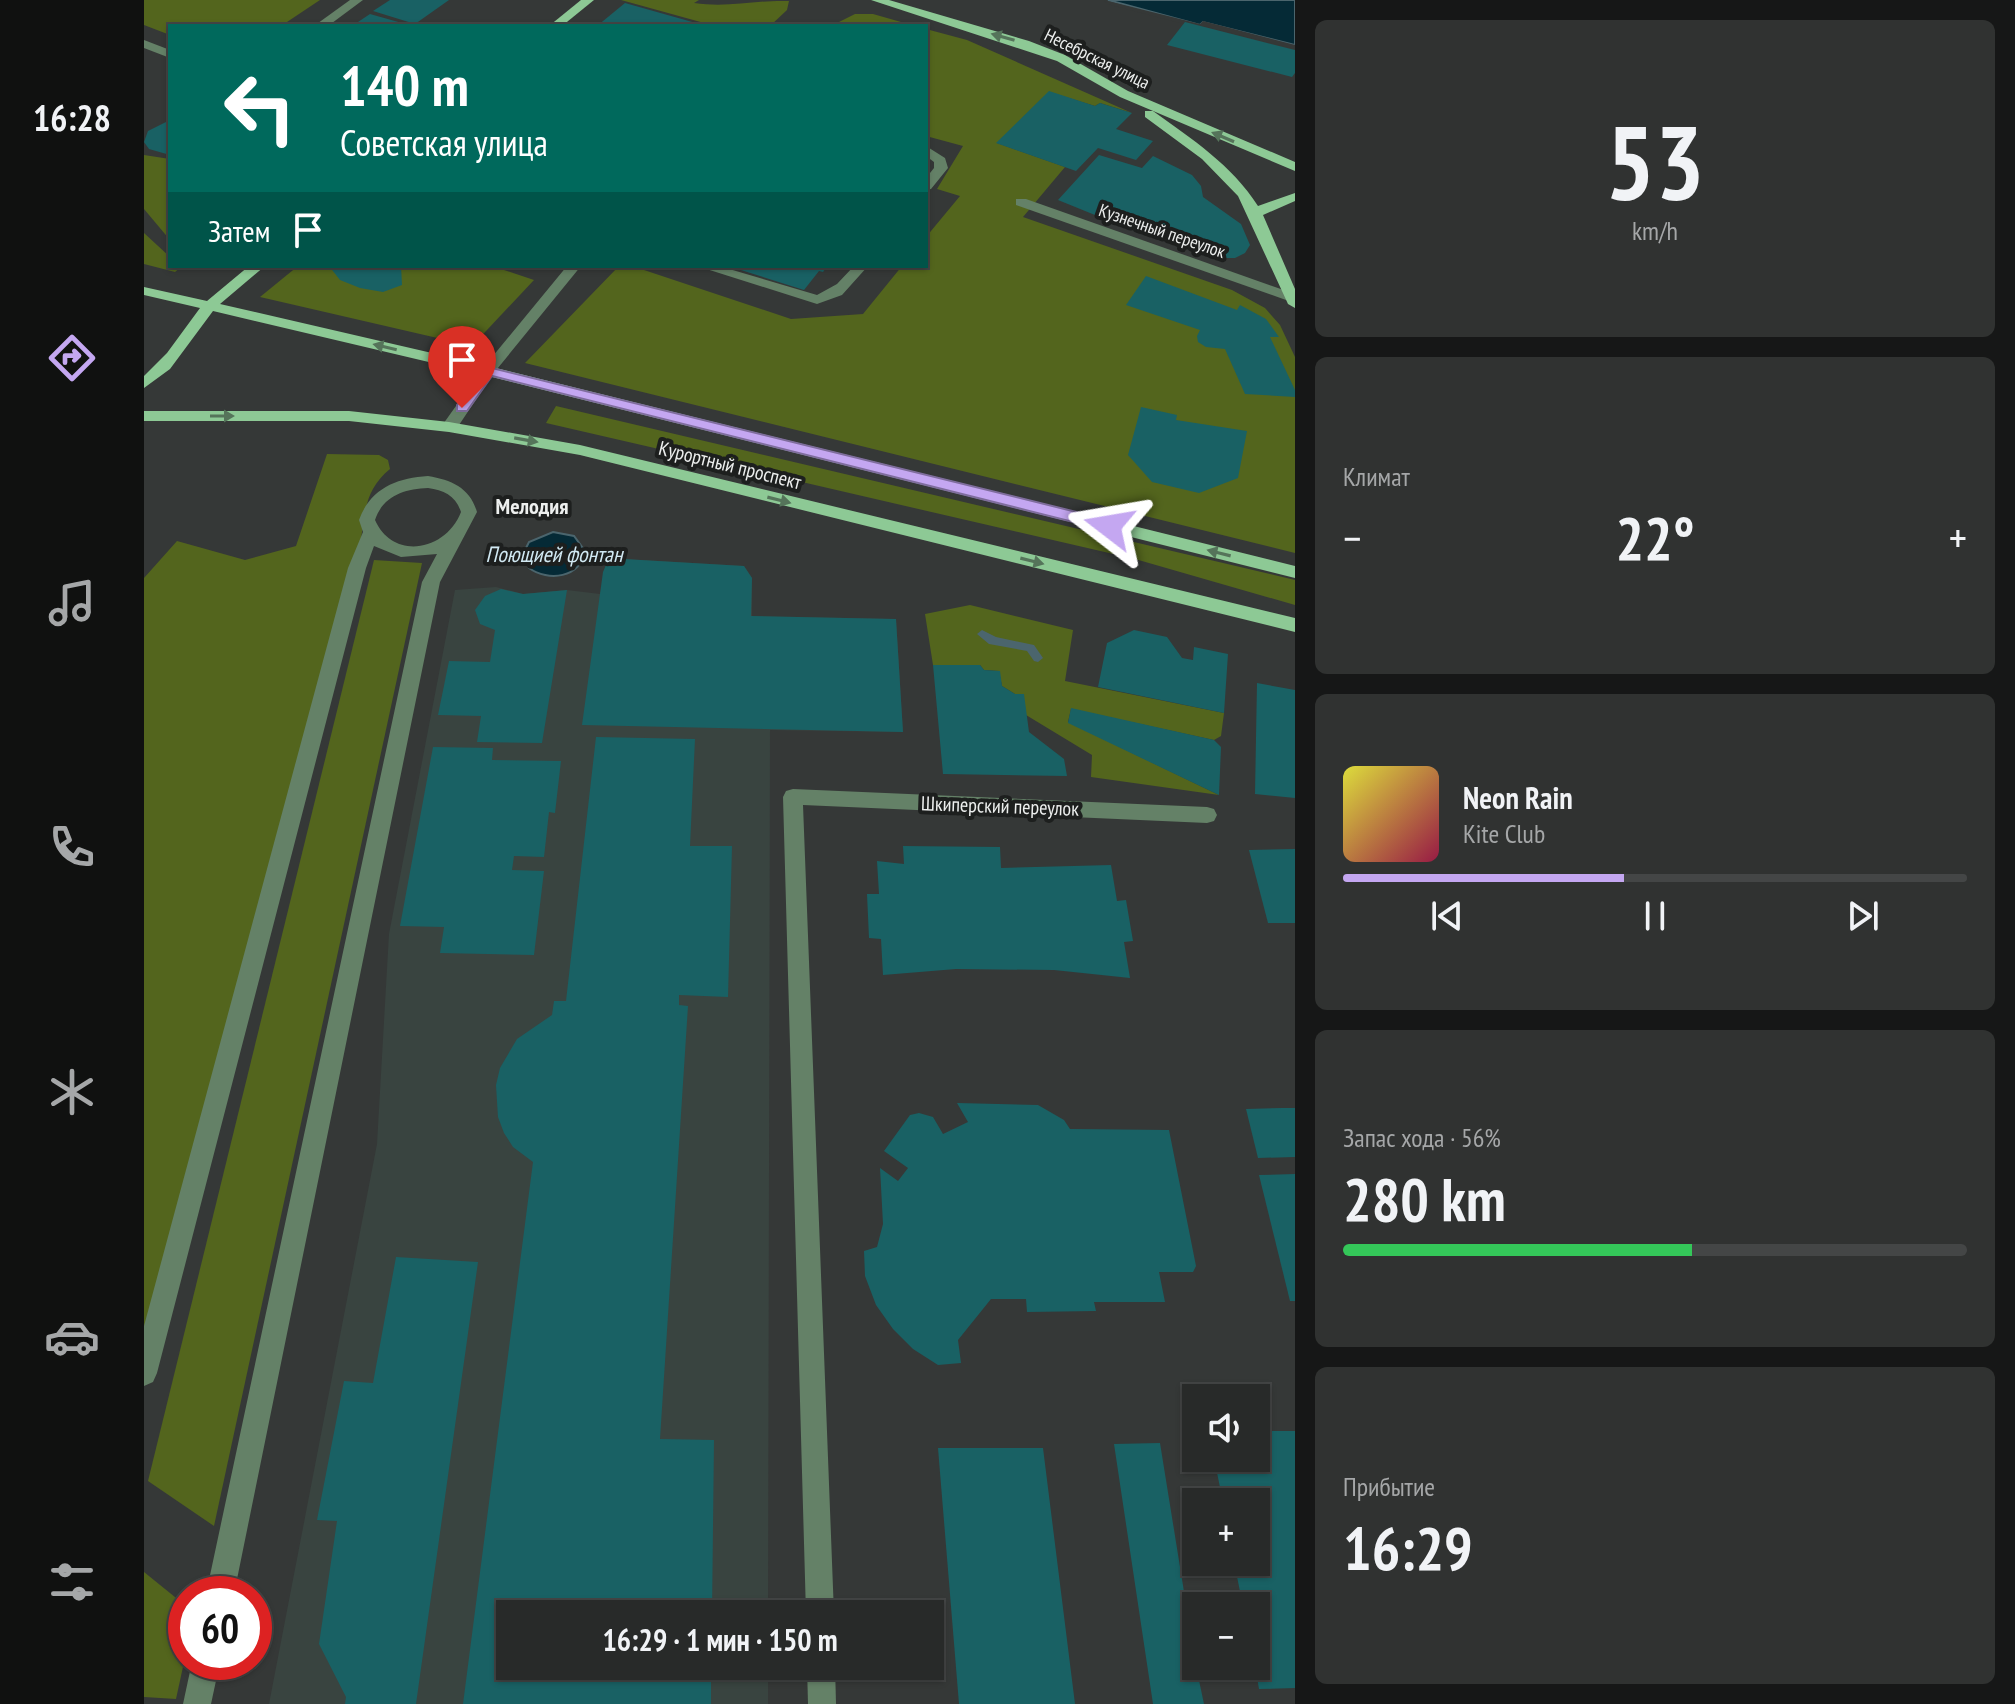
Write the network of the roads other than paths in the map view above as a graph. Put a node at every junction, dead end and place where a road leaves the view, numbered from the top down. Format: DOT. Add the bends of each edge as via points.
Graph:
graph roads {
  1 [pos="357,0"];
  2 [pos="588,0"];
  3 [pos="877,0"];
  4 [pos="323,24"];
  5 [pos="558,24"];
  6 [pos="144,44"];
  7 [pos="168,53"];
  8 [pos="1124,94"];
  9 [pos="928,152"];
  10 [pos="1295,167"];
  11 [pos="928,184"];
  12 [pos="1295,197"];
  13 [pos="1021,202"];
  14 [pos="1255,214"];
  15 [pos="256,268"];
  16 [pos="572,268"];
  17 [pos="711,268"];
  18 [pos="859,268"];
  19 [pos="150,292"];
  20 [pos="1293,300"];
  21 [pos="209,307"];
  22 [pos="188,331"];
  23 [pos="488,371"];
  24 [pos="144,383"];
  25 [pos="144,416"];
  26 [pos="449,427"];
  27 [pos="371,533"];
  28 [pos="454,538"];
  29 [pos="1295,572"];
  30 [pos="1295,625"];
  31 [pos="1207,815"];
  32 [pos="144,1373"];
  33 [pos="224,1576"];
  34 [pos="820,1600"];
  35 [pos="202,1680"];
  36 [pos="821,1680"];
  37 [pos="197,1704"];
  38 [pos="822,1704"];
  1 -- 4 [label="street"];
  2 -- 5 [label="main road"];
  8 -- 3 [label="main road, Несебрская улица, one-way" via="1025,44"];
  6 -- 7 [label="street"];
  10 -- 8 [label="main road, Несебрская улица, one-way"];
  8 -- 14 [label="main road" via="1218,168"];
  9 -- 11 [label="street" via="941,168"];
  12 -- 14 [label="main road"];
  13 -- 20 [label="street, Кузнечный переулок"];
  14 -- 20 [label="main road"];
  15 -- 21 [label="main road"];
  16 -- 23 [label="street"];
  17 -- 18 [label="street" via="817,300 843,288"];
  19 -- 21 [label="main road, Курортный проспект"];
  19 -- 22 [label="main road, Курортный проспект" via="182,316"];
  21 -- 22 [label="main road"];
  23 -- 21 [label="main road, Курортный проспект, one-way"];
  22 -- 24 [label="main road" via="172,362"];
  23 -- 26 [label="street"];
  29 -- 23 [label="main road, Курортный проспект, one-way"];
  25 -- 26 [label="main road, Курортный проспект, one-way" via="349,416"];
  26 -- 30 [label="main road, Курортный проспект, one-way" via="580,450"];
  27 -- 28 [label="street" via="381,544 408,552"];
  27 -- 28 [label="street" via="367,520 377,500 400,486 428,482 454,489 468,505 467,519"];
  27 -- 32 [label="street" via="353,582"];
  28 -- 33 [label="street" via="431,582"];
  31 -- 34 [label="street, Шкиперский переулок" via="793,797"];
  35 -- 37 [label="street"];
  36 -- 38 [label="street"];
}
